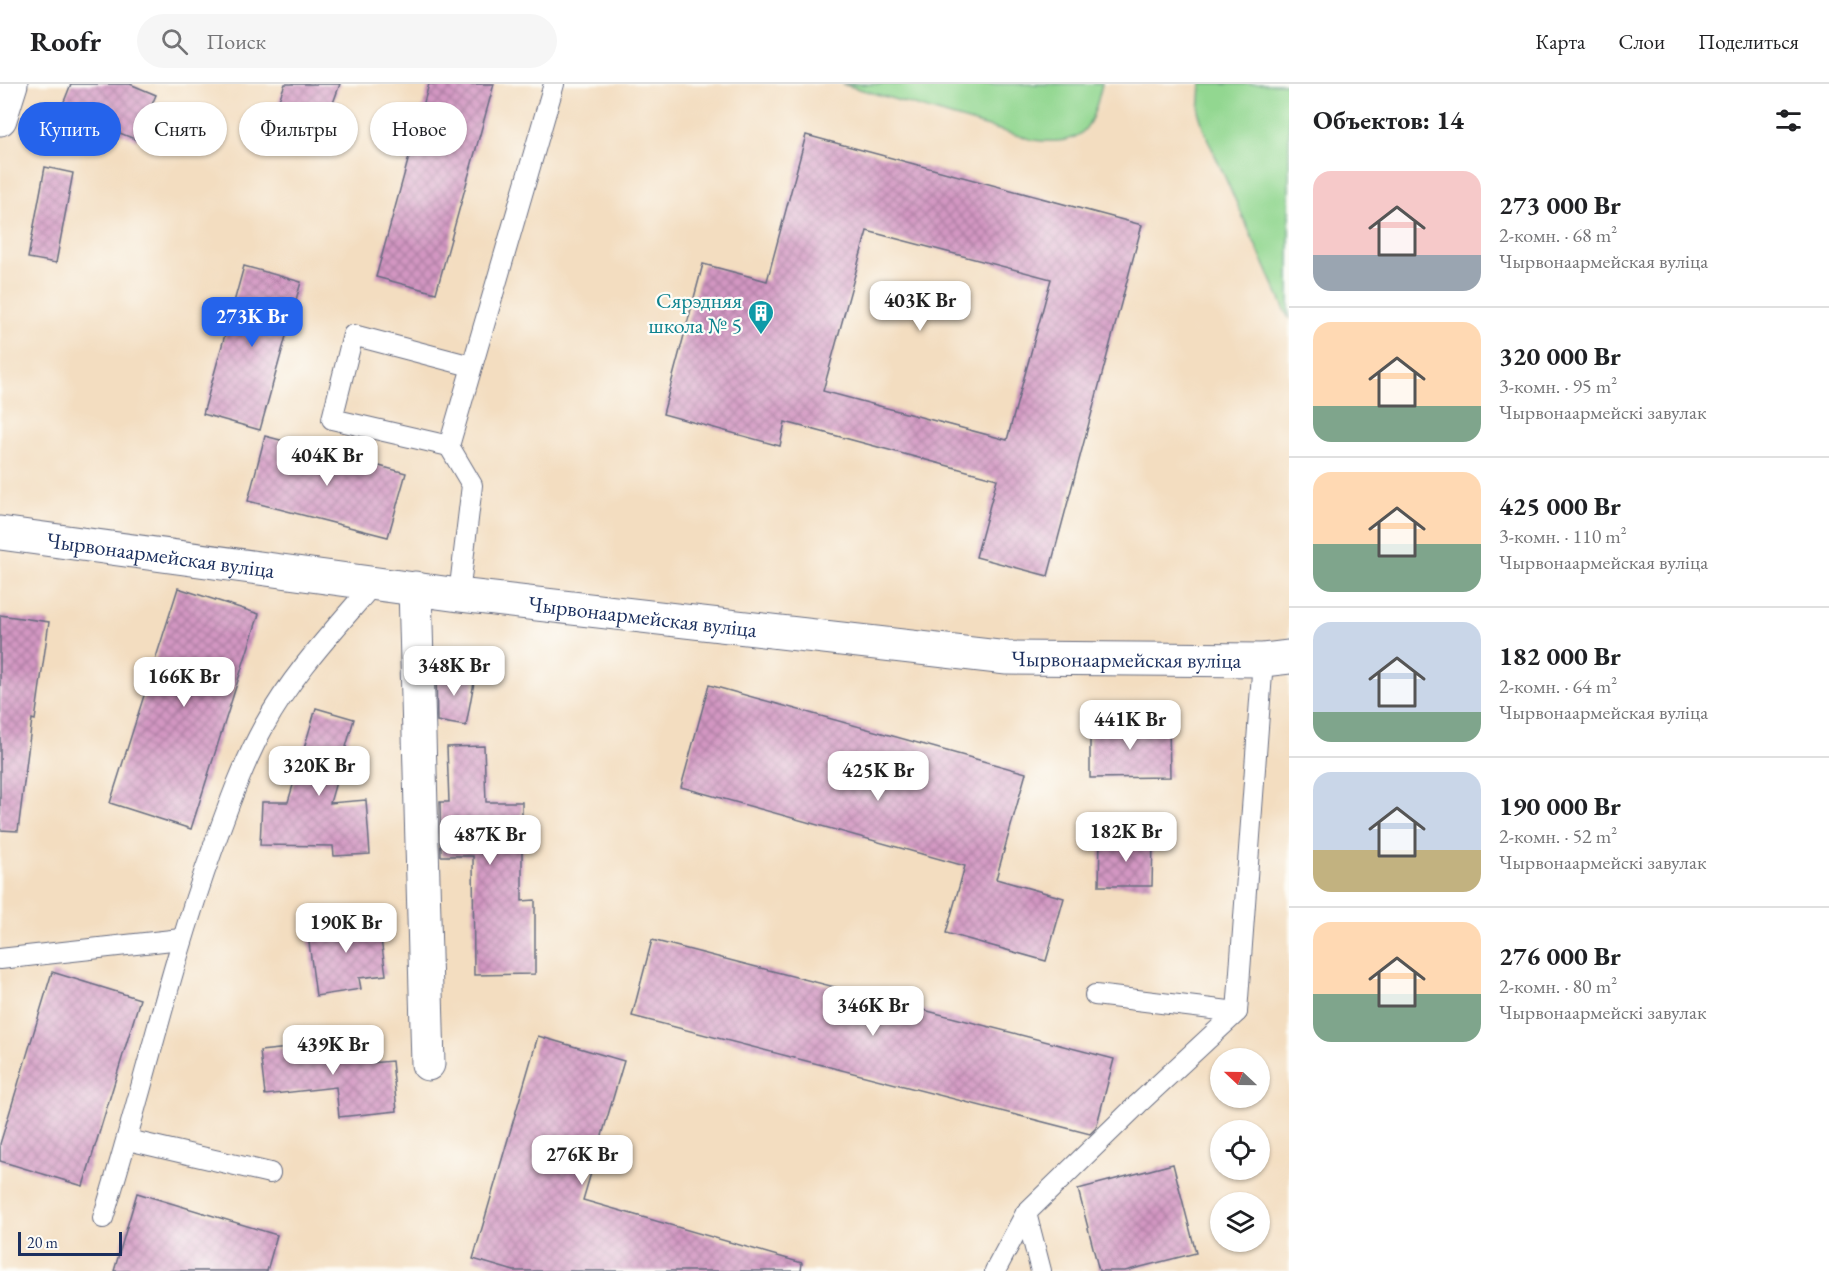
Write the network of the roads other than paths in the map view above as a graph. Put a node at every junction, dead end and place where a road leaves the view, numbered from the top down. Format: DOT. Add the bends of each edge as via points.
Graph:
graph roads {
  1 [pos="11,84"];
  2 [pos="554,84"];
  3 [pos="0,118"];
  4 [pos="471,366"];
  5 [pos="449,446"];
  6 [pos="0,533"];
  7 [pos="375,582"];
  8 [pos="415,588"];
  9 [pos="459,595"];
  10 [pos="1276,659"];
  11 [pos="182,939"];
  12 [pos="0,959"];
  13 [pos="1095,996"];
  14 [pos="1237,1012"];
  15 [pos="428,1064"];
  16 [pos="128,1140"];
  17 [pos="270,1173"];
  18 [pos="1026,1213"];
  19 [pos="103,1218"];
  20 [pos="995,1271"];
  21 [pos="1041,1271"];
  1 -- 3 [label="street"];
  2 -- 4 [label="lane"];
  4 -- 5 [label="lane"];
  4 -- 5 [label="lane" via="353,335 332,419"];
  5 -- 9 [label="lane" via="472,485"];
  6 -- 7 [label="street, Чырвонаармейская вуліца"];
  7 -- 8 [label="street, Чырвонаармейская вуліца"];
  7 -- 11 [label="lane" via="307,661 264,726 231,798"];
  8 -- 9 [label="street, Чырвонаармейская вуліца"];
  8 -- 15 [label="street"];
  9 -- 10 [label="street, Чырвонаармейская вуліца" via="1007,658"];
  10 -- 14 [label="lane"];
  11 -- 12 [label="lane"];
  11 -- 16 [label="lane"];
  13 -- 14 [label="lane"];
  14 -- 18 [label="lane"];
  16 -- 17 [label="lane"];
  16 -- 19 [label="lane"];
  18 -- 20 [label="lane"];
  18 -- 21 [label="lane"];
}
